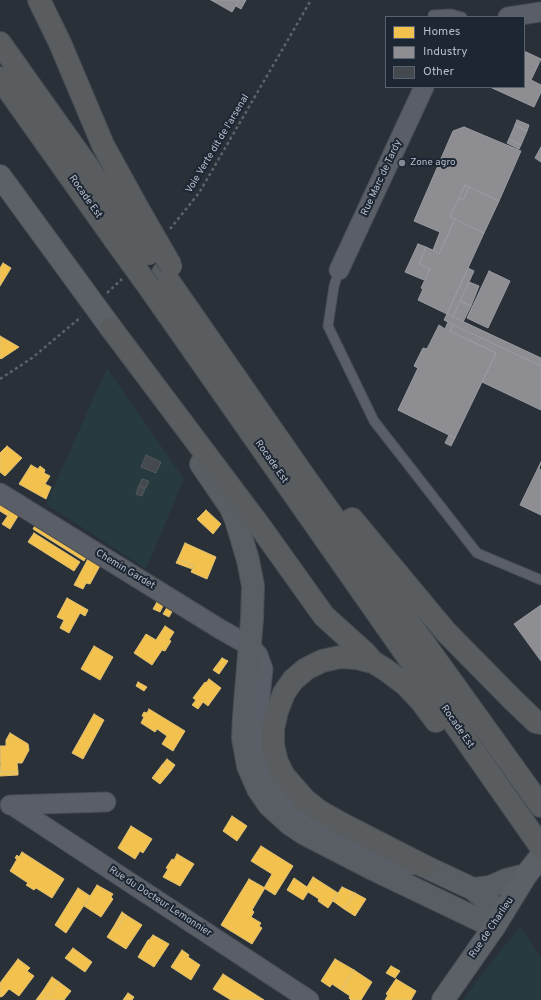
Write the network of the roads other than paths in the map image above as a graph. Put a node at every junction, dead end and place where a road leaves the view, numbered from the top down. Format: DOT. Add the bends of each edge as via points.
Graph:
graph roads {
  1 [pos="39,0"];
  2 [pos="541,12"];
  3 [pos="433,15"];
  4 [pos="458,16"];
  5 [pos="515,16"];
  6 [pos="0,43"];
  7 [pos="0,78"];
  8 [pos="424,88"];
  9 [pos="0,176"];
  10 [pos="129,227"];
  11 [pos="339,270"];
  12 [pos="161,275"];
  13 [pos="111,328"];
  14 [pos="304,476"];
  15 [pos="0,493"];
  16 [pos="541,580"];
  17 [pos="250,646"];
  18 [pos="373,662"];
  19 [pos="539,724"];
  20 [pos="493,779"];
  21 [pos="106,802"];
  22 [pos="6,804"];
  23 [pos="541,806"];
  24 [pos="541,847"];
  25 [pos="541,856"];
  26 [pos="424,866"];
  27 [pos="526,875"];
  28 [pos="473,889"];
  29 [pos="495,924"];
  30 [pos="309,1000"];
  31 [pos="443,1000"];
  1 -- 10 [label="highway" via="103,145"];
  2 -- 5 [label="street"];
  3 -- 4 [label="lane"];
  6 -- 10 [label="highway, Rocade Est"];
  7 -- 10 [label="highway, Rocade Est"];
  8 -- 11 [label="street, Rue Marc de Tardy"];
  9 -- 13 [label="main road"];
  10 -- 12 [label="highway, Rocade Est, bridge"];
  10 -- 12 [label="highway, bridge"];
  11 -- 16 [label="lane" via="328,326 374,421 477,553"];
  12 -- 14 [label="highway, Rocade Est"];
  12 -- 20 [label="highway, Rocade Est"];
  13 -- 17 [label="street" via="231,508 248,560 253,586"];
  13 -- 18 [label="highway" via="324,616"];
  14 -- 19 [label="highway" via="325,486 446,632"];
  14 -- 23 [label="highway, Rocade Est"];
  15 -- 17 [label="street, Chemin Gardet"];
  17 -- 26 [label="street" via="258,655 263,669 257,748 264,774 276,794 310,824 365,851 392,861"];
  17 -- 29 [label="street" via="243,738 248,766 258,789 269,805 305,834 375,870"];
  18 -- 20 [label="highway" via="421,701 469,764"];
  18 -- 26 [label="highway" via="340,657 322,661 306,669 293,680 284,693 273,730 277,762 294,789 319,810"];
  20 -- 24 [label="highway, Rocade Est"];
  21 -- 22 [label="street, Rue du Docteur Lemonnier"];
  22 -- 30 [label="street, Rue du Docteur Lemonnier"];
  25 -- 27 [label="main road, Rue de Charlieu"];
  26 -- 28 [label="street"];
  27 -- 28 [label="street" via="490,887"];
  27 -- 29 [label="main road, Rue de Charlieu"];
  28 -- 29 [label="street" via="489,902"];
  29 -- 31 [label="main road, Rue de Charlieu"];
}
